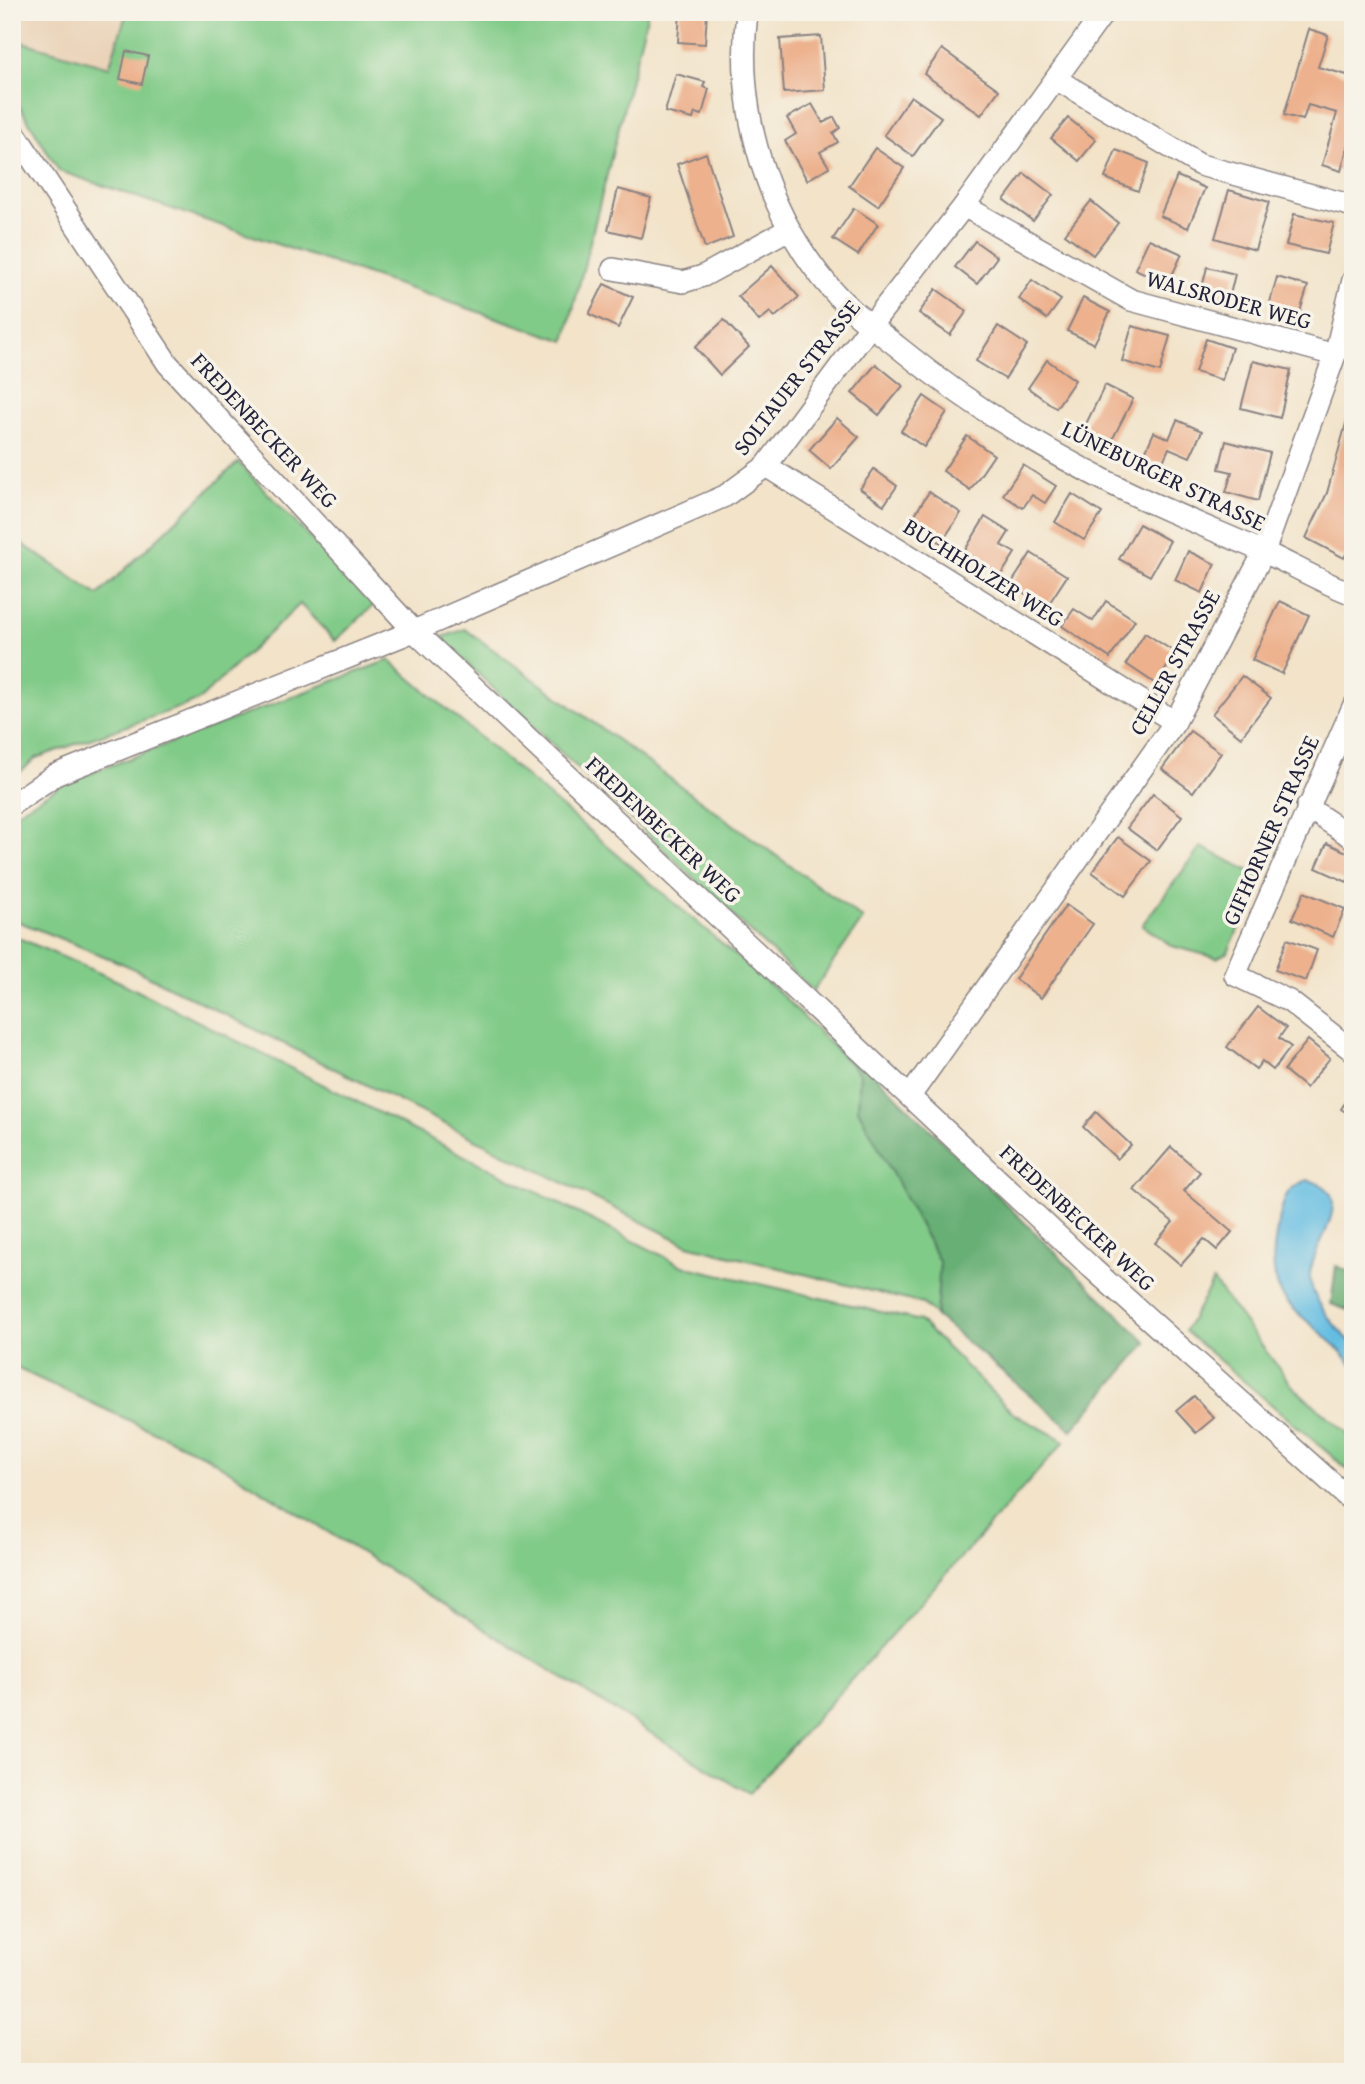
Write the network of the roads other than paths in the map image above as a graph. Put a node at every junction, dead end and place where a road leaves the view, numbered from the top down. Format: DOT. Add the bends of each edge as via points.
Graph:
graph roads {
  1 [pos="747,12"];
  2 [pos="1104,12"];
  3 [pos="1056,79"];
  4 [pos="12,129"];
  5 [pos="1353,205"];
  6 [pos="964,206"];
  7 [pos="789,229"];
  8 [pos="613,269"];
  9 [pos="1353,280"];
  10 [pos="871,325"];
  11 [pos="1335,355"];
  12 [pos="766,466"];
  13 [pos="1264,552"];
  14 [pos="1353,594"];
  15 [pos="414,631"];
  16 [pos="1353,707"];
  17 [pos="1175,722"];
  18 [pos="12,804"];
  19 [pos="1307,807"];
  20 [pos="1353,838"];
  21 [pos="1353,1051"];
  22 [pos="911,1096"];
  23 [pos="1353,1502"];
  1 -- 7 [label="street, LÜNEBURGER STRASSE" via="744,73 752,130"];
  2 -- 3 [label="street, SOLTAUER STRASSE"];
  3 -- 5 [label="street" via="1200,165"];
  3 -- 6 [label="street, SOLTAUER STRASSE"];
  4 -- 15 [label="street, FREDENBECKER WEG" via="169,363"];
  6 -- 10 [label="street, SOLTAUER STRASSE"];
  6 -- 11 [label="street, WALSRODER WEG" via="1131,300"];
  7 -- 8 [label="street" via="703,276 683,282"];
  7 -- 10 [label="street, LÜNEBURGER STRASSE" via="835,294"];
  9 -- 11 [label="street, CELLER STRASSE"];
  10 -- 12 [label="street, SOLTAUER STRASSE"];
  10 -- 13 [label="street, LÜNEBURGER STRASSE" via="948,385 1055,453 1113,485"];
  11 -- 13 [label="street, CELLER STRASSE"];
  12 -- 15 [label="street, SOLTAUER STRASSE" via="725,496"];
  12 -- 17 [label="street, BUCHHOLZER WEG"];
  13 -- 14 [label="street, LÜNEBURGER STRASSE"];
  13 -- 17 [label="street, CELLER STRASSE"];
  15 -- 18 [label="street, SOLTAUER STRASSE" via="55,775"];
  15 -- 22 [label="street, FREDENBECKER WEG"];
  16 -- 19 [label="street, GIFHORNER STRASSE"];
  17 -- 22 [label="street, CELLER STRASSE"];
  19 -- 20 [label="street"];
  19 -- 21 [label="street, GIFHORNER STRASSE" via="1235,975 1289,1000"];
  22 -- 23 [label="street, FREDENBECKER WEG" via="1103,1278"];
}
